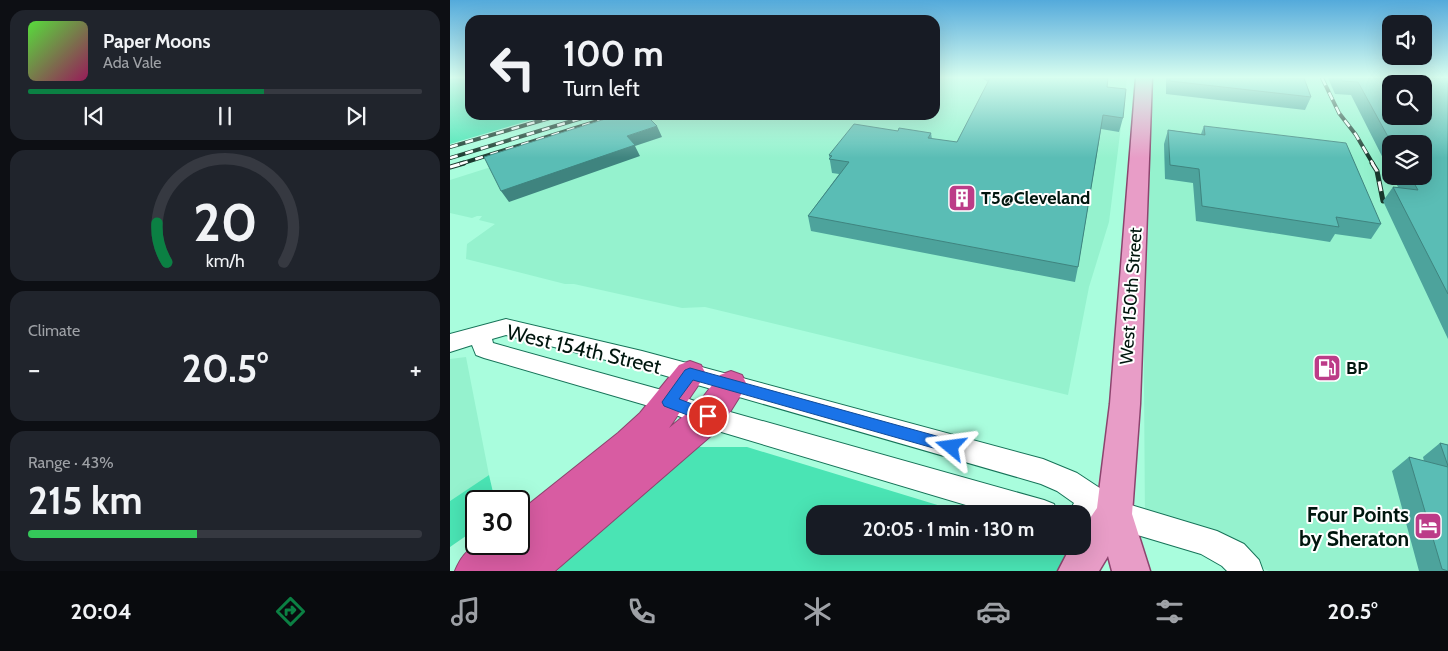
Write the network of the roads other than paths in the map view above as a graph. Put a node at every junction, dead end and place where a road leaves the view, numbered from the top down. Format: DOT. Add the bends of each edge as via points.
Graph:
graph roads {
  1 [pos="1142,105"];
  2 [pos="479,334"];
  3 [pos="450,343"];
  4 [pos="690,374"];
  5 [pos="731,385"];
  6 [pos="669,402"];
  7 [pos="708,416"];
  8 [pos="1013,505"];
  9 [pos="1098,514"];
  10 [pos="530,528"];
  11 [pos="496,555"];
  12 [pos="476,571"];
  13 [pos="523,571"];
  14 [pos="1077,571"];
  15 [pos="1131,571"];
  16 [pos="1248,571"];
  1 -- 9 [label="main road, West 150th Street" via="1125,404"];
  2 -- 3 [label="street, West 154th Street"];
  2 -- 4 [label="street, West 154th Street" via="506,327"];
  2 -- 6 [label="street, West 154th Street" via="484,349"];
  4 -- 5 [label="street, West 154th Street"];
  4 -- 6 [label="highway"];
  5 -- 7 [label="highway"];
  5 -- 9 [label="street, West 154th Street" via="1043,472 1067,482"];
  6 -- 7 [label="street, West 154th Street"];
  6 -- 10 [label="highway" via="631,444"];
  7 -- 8 [label="street, West 154th Street"];
  7 -- 13 [label="highway"];
  9 -- 14 [label="main road, West 150th Street"];
  9 -- 15 [label="main road, West 150th Street"];
  9 -- 16 [label="street, West 154th Street" via="1207,541 1233,555"];
  11 -- 12 [label="highway"];
}
